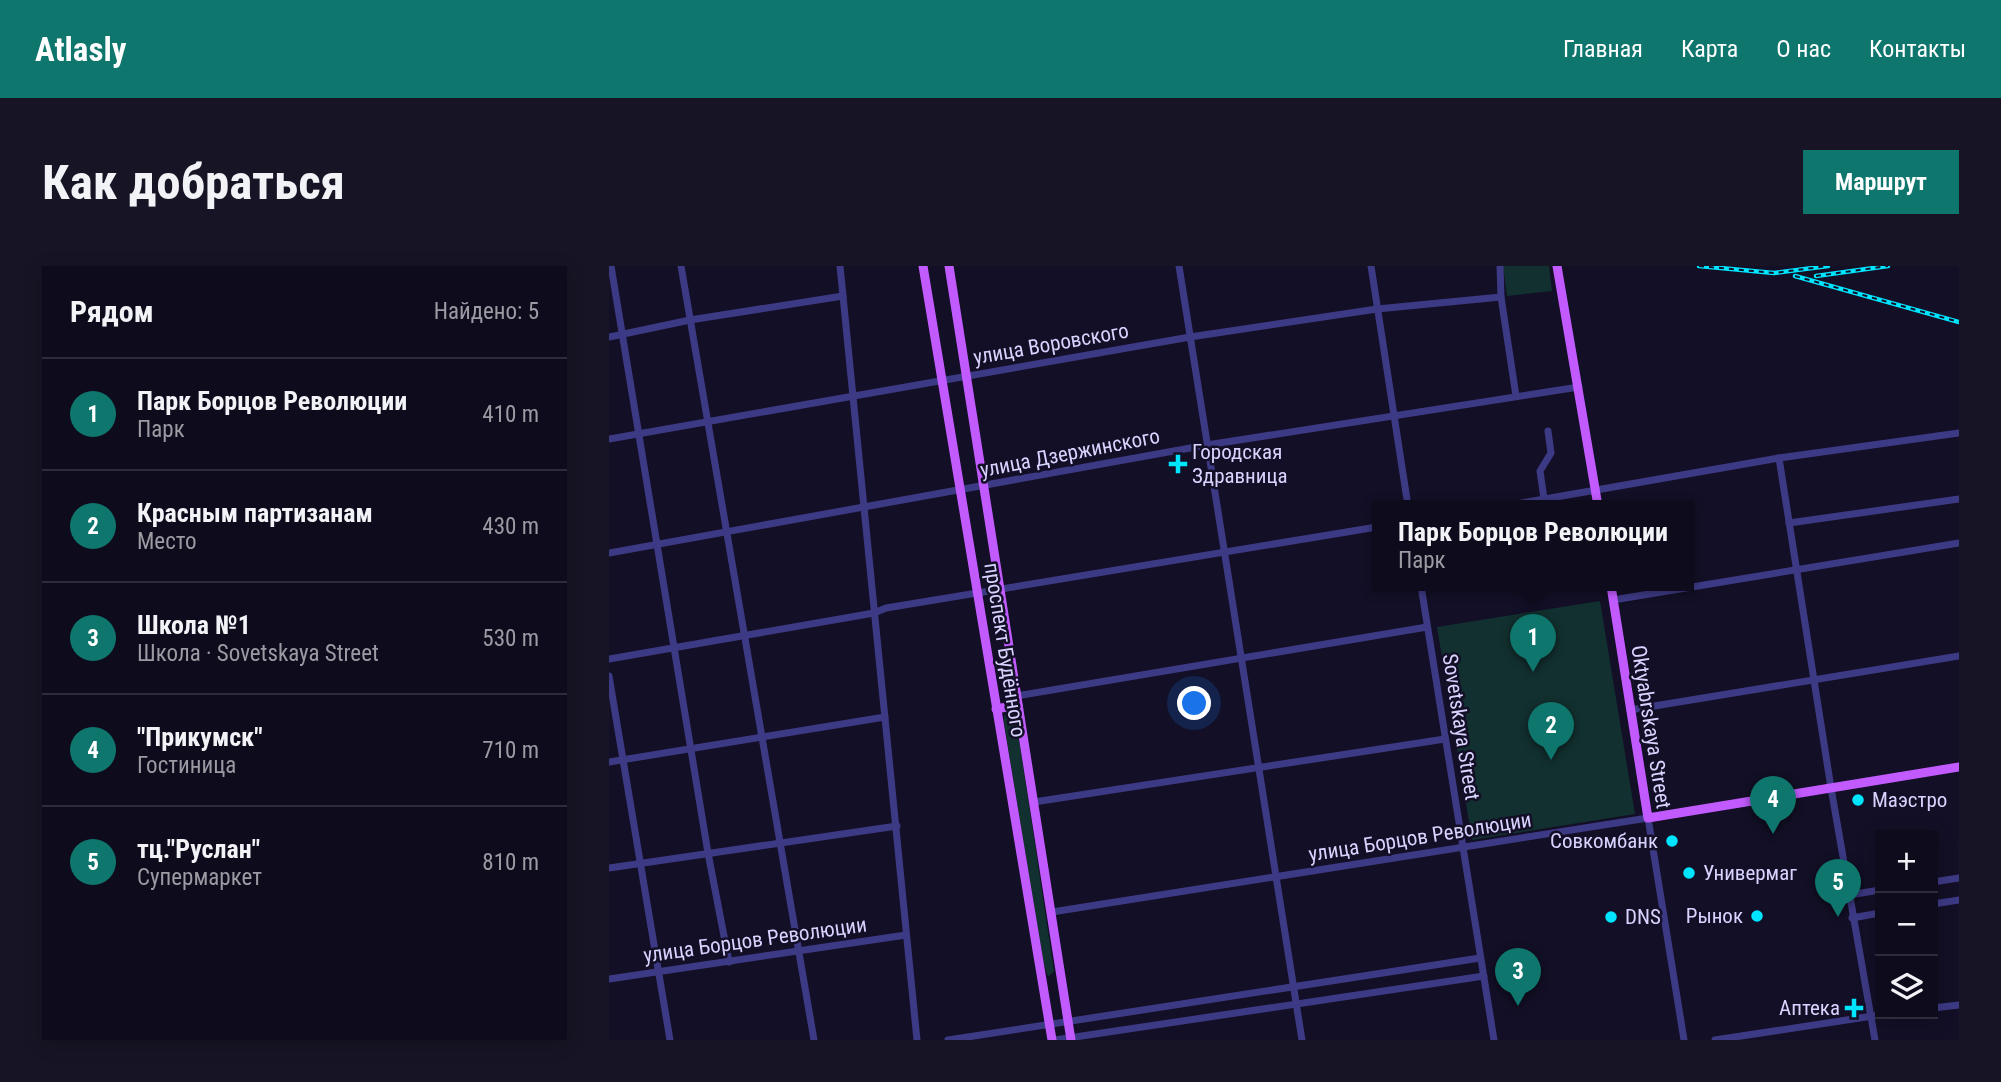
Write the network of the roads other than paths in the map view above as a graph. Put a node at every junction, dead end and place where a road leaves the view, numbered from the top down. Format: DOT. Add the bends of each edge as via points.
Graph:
graph roads {
  1 [pos="611,266"];
  2 [pos="681,266"];
  3 [pos="840,266"];
  4 [pos="923,266"];
  5 [pos="949,266"];
  6 [pos="1179,266"];
  7 [pos="1371,266"];
  8 [pos="1500,266"];
  9 [pos="1557,266"];
  10 [pos="843,296"];
  11 [pos="1501,297"];
  12 [pos="1377,309"];
  13 [pos="690,320"];
  14 [pos="623,335"];
  15 [pos="609,337"];
  16 [pos="1190,337"];
  17 [pos="966,378"];
  18 [pos="940,381"];
  19 [pos="1579,387"];
  20 [pos="853,396"];
  21 [pos="1516,396"];
  22 [pos="1393,415"];
  23 [pos="707,422"];
  24 [pos="1548,431"];
  25 [pos="640,433"];
  26 [pos="1959,433"];
  27 [pos="609,439"];
  28 [pos="1207,445"];
  29 [pos="1779,458"];
  30 [pos="984,487"];
  31 [pos="1595,490"];
  32 [pos="961,491"];
  33 [pos="1564,495"];
  34 [pos="1543,499"];
  35 [pos="1959,499"];
  36 [pos="1407,500"];
  37 [pos="1538,500"];
  38 [pos="1564,500"];
  39 [pos="1597,500"];
  40 [pos="864,508"];
  41 [pos="1789,523"];
  42 [pos="1372,528"];
  43 [pos="728,531"];
  44 [pos="1959,543"];
  45 [pos="659,544"];
  46 [pos="609,553"];
  47 [pos="1224,554"];
  48 [pos="1796,570"];
  49 [pos="1694,587"];
  50 [pos="1000,591"];
  51 [pos="1422,591"];
  52 [pos="1612,591"];
  53 [pos="1668,591"];
  54 [pos="978,595"];
  55 [pos="1613,600"];
  56 [pos="874,613"];
  57 [pos="1427,627"];
  58 [pos="744,635"];
  59 [pos="676,647"];
  60 [pos="1959,656"];
  61 [pos="609,659"];
  62 [pos="1242,660"];
  63 [pos="609,676"];
  64 [pos="1814,680"];
  65 [pos="1017,700"];
  66 [pos="996,709"];
  67 [pos="1630,710"];
  68 [pos="885,717"];
  69 [pos="763,737"];
  70 [pos="1445,739"];
  71 [pos="692,748"];
  72 [pos="623,759"];
  73 [pos="609,762"];
  74 [pos="1259,767"];
  75 [pos="1959,767"];
  76 [pos="1831,788"];
  77 [pos="1034,802"];
  78 [pos="1649,818"];
  79 [pos="897,826"];
  80 [pos="781,842"];
  81 [pos="1463,850"];
  82 [pos="708,853"];
  83 [pos="638,863"];
  84 [pos="609,868"];
  85 [pos="1277,876"];
  86 [pos="1959,878"];
  87 [pos="1938,881"];
  88 [pos="1875,891"];
  89 [pos="1849,895"];
  90 [pos="1959,900"];
  91 [pos="1938,903"];
  92 [pos="1052,912"];
  93 [pos="1875,915"];
  94 [pos="1852,918"];
  95 [pos="906,935"];
  96 [pos="799,953"];
  97 [pos="1480,957"];
  98 [pos="729,962"];
  99 [pos="657,971"];
  100 [pos="1484,975"];
  101 [pos="609,979"];
  102 [pos="1293,985"];
  103 [pos="1296,1005"];
  104 [pos="1959,1005"];
  105 [pos="1938,1007"];
  106 [pos="1875,1015"];
  107 [pos="1871,1016"];
  108 [pos="1069,1021"];
  109 [pos="1049,1025"];
  110 [pos="1071,1038"];
  111 [pos="670,1040"];
  112 [pos="814,1040"];
  113 [pos="917,1040"];
  114 [pos="947,1040"];
  115 [pos="1053,1040"];
  116 [pos="1302,1040"];
  117 [pos="1494,1040"];
  118 [pos="1684,1040"];
  119 [pos="1715,1040"];
  120 [pos="1875,1040"];
  1 -- 14 [label="street"];
  2 -- 13 [label="street"];
  3 -- 10 [label="street"];
  4 -- 18 [label="main road, проспект Будённого"];
  5 -- 17 [label="main road, проспект Будённого"];
  6 -- 16 [label="street"];
  7 -- 12 [label="street"];
  8 -- 11 [label="street"];
  9 -- 19 [label="main road"];
  10 -- 13 [label="street"];
  10 -- 20 [label="street"];
  11 -- 12 [label="street, улица Воровского"];
  11 -- 21 [label="street"];
  12 -- 16 [label="street, улица Воровского"];
  12 -- 22 [label="street"];
  13 -- 14 [label="street"];
  13 -- 23 [label="street"];
  14 -- 15 [label="street"];
  14 -- 25 [label="street"];
  16 -- 17 [label="street, улица Воровского"];
  16 -- 28 [label="street"];
  17 -- 18 [label="street, улица Воровского"];
  17 -- 30 [label="main road, проспект Будённого"];
  18 -- 20 [label="street, улица Воровского"];
  18 -- 32 [label="main road, проспект Будённого"];
  19 -- 21 [label="street, улица Дзержинского"];
  19 -- 31 [label="main road"];
  20 -- 23 [label="street, улица Воровского"];
  20 -- 40 [label="street"];
  21 -- 22 [label="street, улица Дзержинского"];
  22 -- 28 [label="street, улица Дзержинского"];
  22 -- 36 [label="street"];
  23 -- 25 [label="street, улица Воровского"];
  23 -- 43 [label="street"];
  24 -- 34 [label="street" via="1551,453 1540,471"];
  25 -- 27 [label="street, улица Воровского"];
  25 -- 45 [label="street"];
  26 -- 29 [label="street"];
  28 -- 30 [label="street, улица Дзержинского"];
  28 -- 47 [label="street"];
  29 -- 31 [label="street"];
  29 -- 41 [label="street"];
  30 -- 32 [label="street, улица Дзержинского"];
  30 -- 50 [label="main road, проспект Будённого"];
  31 -- 33 [label="street"];
  31 -- 39 [label="main road"];
  32 -- 40 [label="street, улица Дзержинского"];
  32 -- 54 [label="main road, проспект Будённого"];
  33 -- 34 [label="street"];
  33 -- 38 [label="street"];
  34 -- 37 [label="street"];
  35 -- 41 [label="street"];
  40 -- 43 [label="street, улица Дзержинского"];
  40 -- 56 [label="street"];
  41 -- 48 [label="street"];
  42 -- 47 [label="street"];
  43 -- 45 [label="street, улица Дзержинского"];
  43 -- 58 [label="street"];
  44 -- 48 [label="street"];
  45 -- 46 [label="street, улица Дзержинского"];
  45 -- 59 [label="street"];
  47 -- 50 [label="street"];
  47 -- 62 [label="street"];
  48 -- 49 [label="street"];
  48 -- 64 [label="street"];
  50 -- 54 [label="street"];
  50 -- 65 [label="main road, проспект Будённого"];
  51 -- 57 [label="street, Sovetskaya Street"];
  52 -- 55 [label="main road, Oktyabrskaya Street"];
  53 -- 55 [label="street"];
  54 -- 56 [label="street"];
  54 -- 66 [label="main road, проспект Будённого"];
  55 -- 67 [label="main road, Oktyabrskaya Street"];
  56 -- 58 [label="street"];
  56 -- 68 [label="street"];
  57 -- 62 [label="street"];
  57 -- 70 [label="street, Sovetskaya Street"];
  58 -- 59 [label="street"];
  58 -- 69 [label="street"];
  59 -- 61 [label="street"];
  59 -- 71 [label="street"];
  60 -- 64 [label="street"];
  62 -- 65 [label="street"];
  62 -- 74 [label="street"];
  63 -- 72 [label="street"];
  64 -- 67 [label="street"];
  64 -- 76 [label="street"];
  65 -- 66 [label="main road"];
  65 -- 77 [label="main road, проспект Будённого"];
  66 -- 109 [label="main road, проспект Будённого"];
  67 -- 78 [label="main road, Oktyabrskaya Street"];
  68 -- 69 [label="street"];
  68 -- 79 [label="street"];
  69 -- 71 [label="street"];
  69 -- 80 [label="street"];
  70 -- 74 [label="street"];
  70 -- 81 [label="street, Sovetskaya Street"];
  71 -- 72 [label="street"];
  71 -- 82 [label="street"];
  72 -- 73 [label="street"];
  72 -- 83 [label="street"];
  74 -- 77 [label="street"];
  74 -- 85 [label="street"];
  75 -- 76 [label="main road, улица Борцов Революции"];
  76 -- 78 [label="main road, улица Борцов Революции"];
  76 -- 89 [label="street"];
  77 -- 92 [label="main road, проспект Будённого"];
  78 -- 81 [label="street, улица Борцов Революции"];
  78 -- 118 [label="street, Oktyabrskaya Street"];
  79 -- 80 [label="street"];
  79 -- 95 [label="street"];
  80 -- 82 [label="street"];
  80 -- 96 [label="street"];
  81 -- 85 [label="street, улица Борцов Революции"];
  81 -- 97 [label="street, Sovetskaya Street"];
  82 -- 83 [label="street"];
  82 -- 98 [label="street"];
  83 -- 84 [label="street"];
  83 -- 99 [label="street"];
  85 -- 92 [label="street, улица Борцов Революции"];
  85 -- 102 [label="street"];
  86 -- 87 [label="street"];
  88 -- 89 [label="street"];
  89 -- 94 [label="street"];
  90 -- 91 [label="street"];
  92 -- 108 [label="main road, проспект Будённого"];
  93 -- 94 [label="street"];
  94 -- 107 [label="street"];
  95 -- 96 [label="street, улица Борцов Революции"];
  95 -- 113 [label="street"];
  96 -- 98 [label="street, улица Борцов Революции"];
  96 -- 112 [label="street"];
  97 -- 100 [label="street, Sovetskaya Street"];
  97 -- 102 [label="street"];
  98 -- 99 [label="street, улица Борцов Революции"];
  99 -- 101 [label="street, улица Борцов Революции"];
  99 -- 111 [label="street"];
  100 -- 103 [label="street"];
  100 -- 117 [label="street, Sovetskaya Street"];
  102 -- 103 [label="street"];
  102 -- 108 [label="street"];
  103 -- 110 [label="street"];
  103 -- 116 [label="street"];
  104 -- 105 [label="street"];
  106 -- 107 [label="street"];
  107 -- 119 [label="street"];
  107 -- 120 [label="street"];
  108 -- 109 [label="street"];
  108 -- 110 [label="main road, проспект Будённого"];
  109 -- 114 [label="street"];
  109 -- 115 [label="main road, проспект Будённого"];
  110 -- 115 [label="street"];
}
